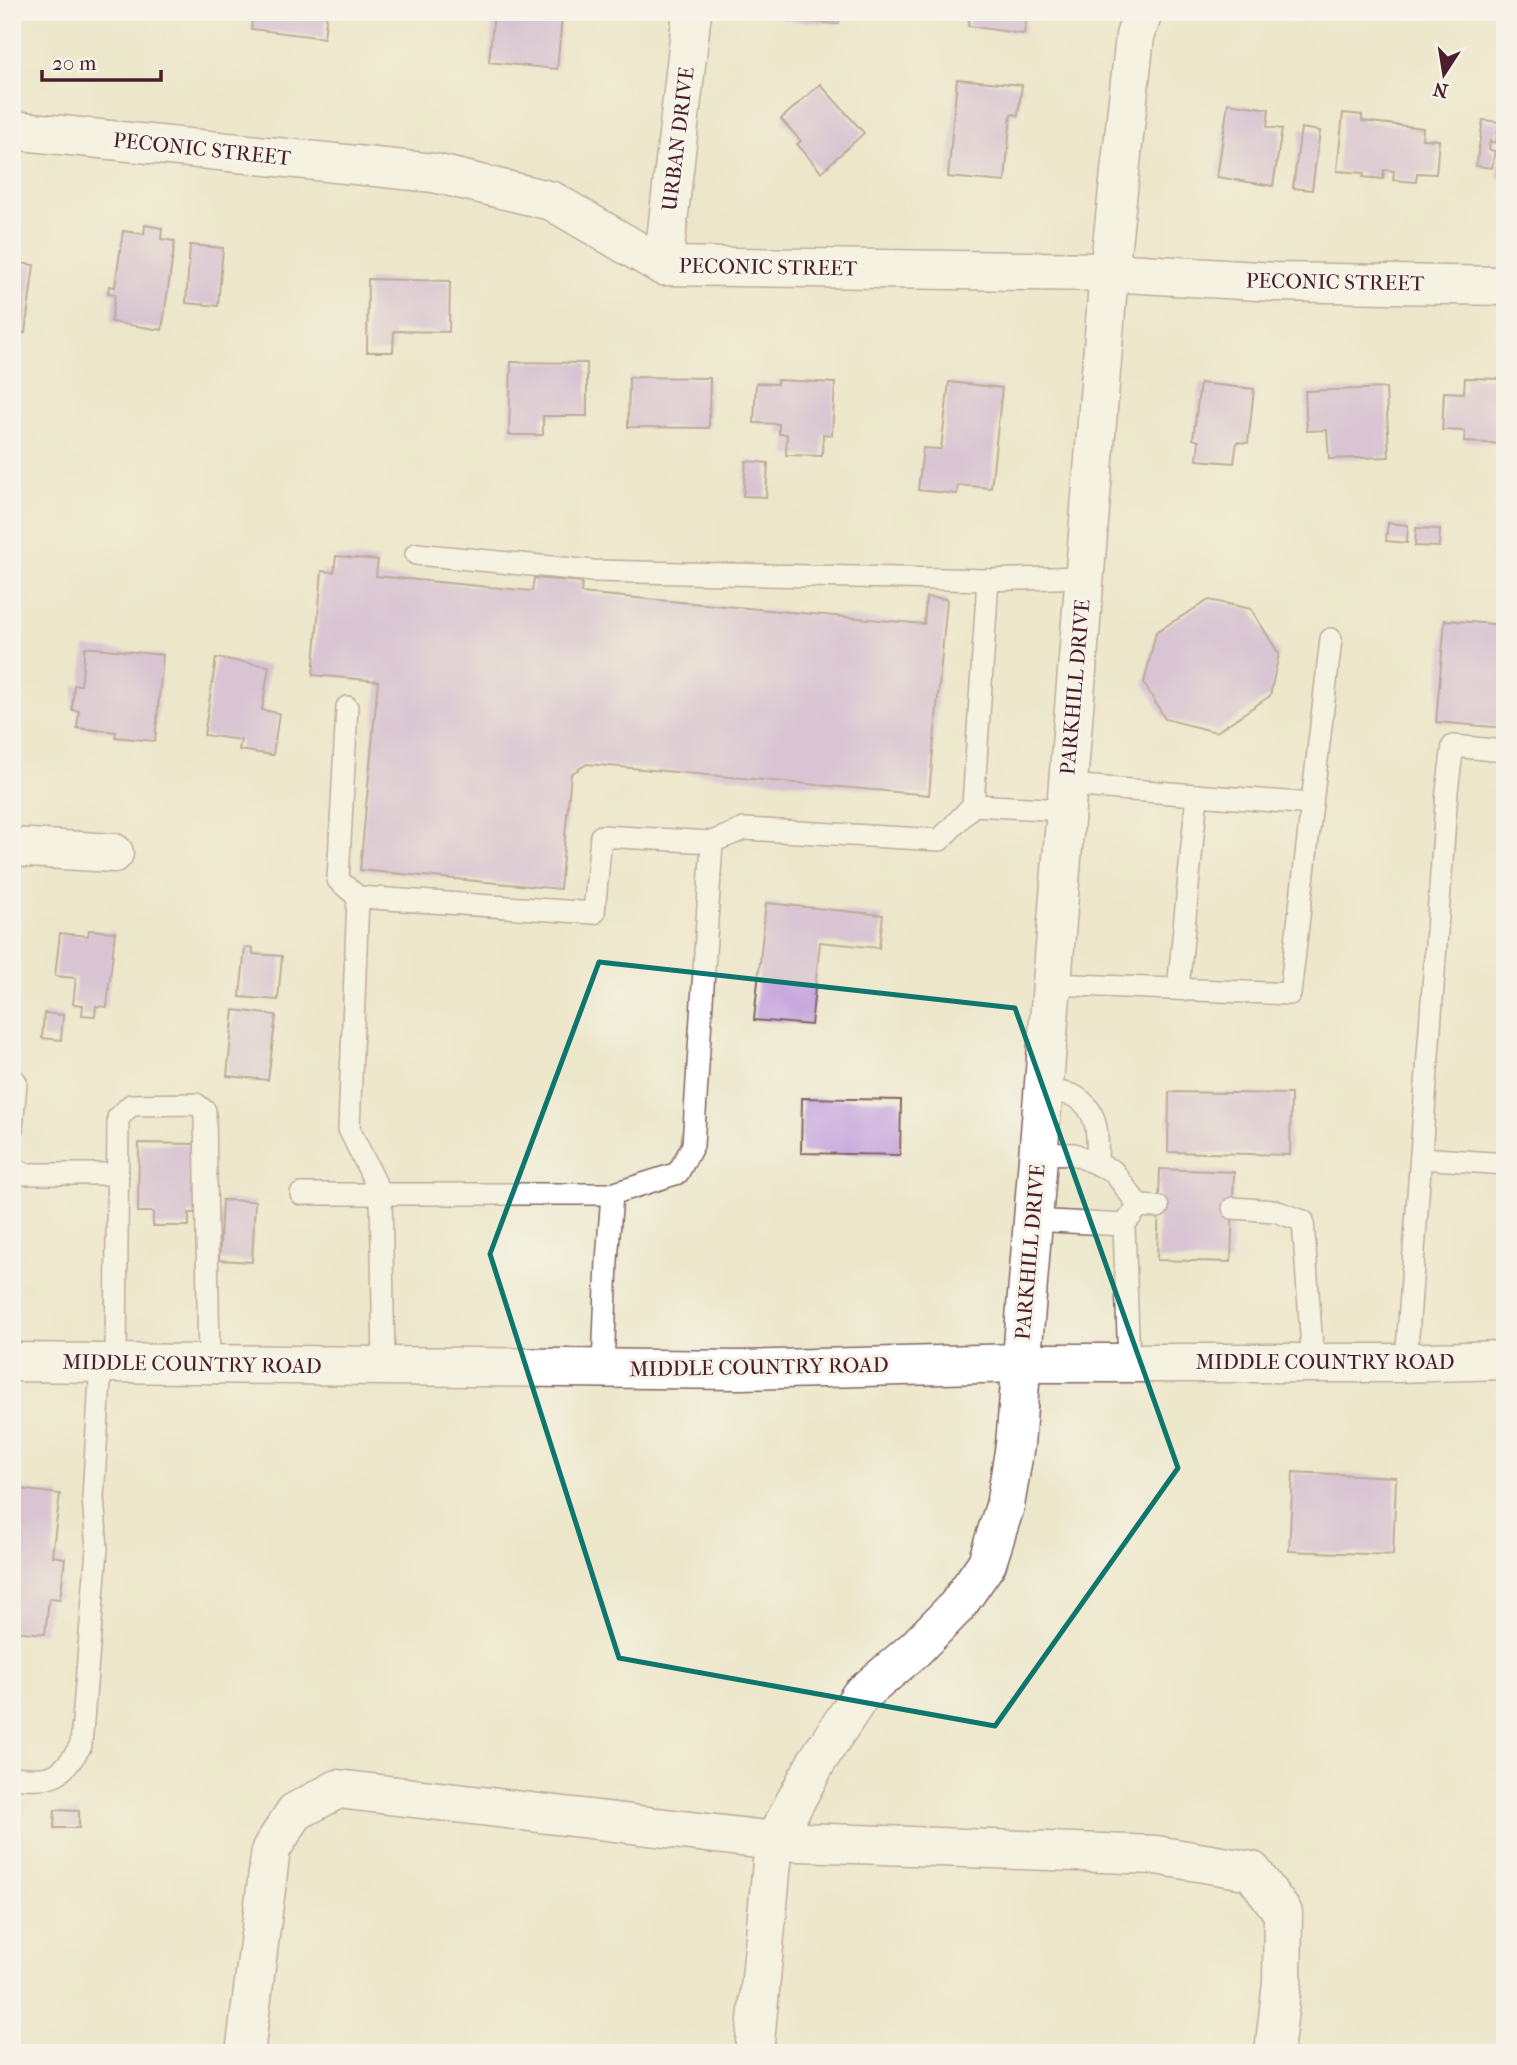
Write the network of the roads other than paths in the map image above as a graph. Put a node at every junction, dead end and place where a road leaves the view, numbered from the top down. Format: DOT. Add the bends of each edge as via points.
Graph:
graph roads {
  1 [pos="692,12"];
  2 [pos="1143,12"];
  3 [pos="12,130"];
  4 [pos="663,265"];
  5 [pos="1109,272"];
  6 [pos="1505,286"];
  7 [pos="416,554"];
  8 [pos="1084,577"];
  9 [pos="988,580"];
  10 [pos="1331,639"];
  11 [pos="347,706"];
  12 [pos="1505,751"];
  13 [pos="1197,795"];
  14 [pos="1066,797"];
  15 [pos="1312,804"];
  16 [pos="973,805"];
  17 [pos="712,842"];
  18 [pos="12,848"];
  19 [pos="114,853"];
  20 [pos="358,897"];
  21 [pos="1052,985"];
  22 [pos="1178,989"];
  23 [pos="12,1077"];
  24 [pos="1043,1090"];
  25 [pos="12,1129"];
  26 [pos="1038,1153"];
  27 [pos="1421,1158"];
  28 [pos="1097,1164"];
  29 [pos="1505,1164"];
  30 [pos="12,1166"];
  31 [pos="118,1174"];
  32 [pos="301,1194"];
  33 [pos="381,1194"];
  34 [pos="612,1194"];
  35 [pos="1233,1208"];
  36 [pos="1032,1220"];
  37 [pos="1124,1226"];
  38 [pos="1505,1360"];
  39 [pos="12,1362"];
  40 [pos="109,1363"];
  41 [pos="1021,1363"];
  42 [pos="1129,1363"];
  43 [pos="1312,1363"];
  44 [pos="1406,1363"];
  45 [pos="209,1364"];
  46 [pos="384,1366"];
  47 [pos="603,1368"];
  48 [pos="12,1777"];
  49 [pos="774,1841"];
  50 [pos="245,2053"];
  51 [pos="754,2053"];
  52 [pos="1274,2053"];
  1 -- 4 [label="street, URBAN DRIVE"];
  2 -- 5 [label="street, PARKHILL DRIVE" via="1135,36"];
  3 -- 4 [label="street, PECONIC STREET" via="434,173 552,201"];
  4 -- 5 [label="street, PECONIC STREET"];
  5 -- 6 [label="street, PECONIC STREET" via="1274,282"];
  5 -- 8 [label="street, PARKHILL DRIVE"];
  7 -- 9 [label="lane" via="593,571"];
  8 -- 9 [label="lane"];
  8 -- 14 [label="street, PARKHILL DRIVE"];
  9 -- 16 [label="lane"];
  10 -- 15 [label="lane"];
  11 -- 20 [label="lane" via="338,880"];
  12 -- 27 [label="lane" via="1453,746"];
  13 -- 14 [label="lane"];
  13 -- 15 [label="lane"];
  13 -- 22 [label="lane"];
  14 -- 16 [label="lane"];
  14 -- 21 [label="street, PARKHILL DRIVE"];
  15 -- 22 [label="lane" via="1290,994"];
  16 -- 17 [label="lane" via="940,840 744,829"];
  17 -- 20 [label="lane" via="601,836 594,913"];
  17 -- 34 [label="lane" via="693,1144 678,1174"];
  18 -- 19 [label="street"];
  20 -- 33 [label="lane" via="349,1129"];
  21 -- 22 [label="lane"];
  21 -- 24 [label="street, PARKHILL DRIVE"];
  23 -- 25 [label="lane" via="16,1082"];
  24 -- 26 [label="street, PARKHILL DRIVE"];
  24 -- 28 [label="lane" via="1075,1096 1087,1107 1096,1122"];
  26 -- 28 [label="lane" via="1074,1154"];
  26 -- 36 [label="street, PARKHILL DRIVE"];
  27 -- 29 [label="lane"];
  27 -- 44 [label="lane"];
  28 -- 37 [label="lane" via="1113,1171 1149,1206"];
  30 -- 31 [label="lane" via="23,1174"];
  31 -- 40 [label="lane"];
  31 -- 45 [label="lane" via="118,1118 131,1105 196,1104 205,1111"];
  32 -- 33 [label="lane"];
  33 -- 34 [label="lane"];
  33 -- 46 [label="lane"];
  34 -- 47 [label="lane"];
  35 -- 43 [label="lane" via="1275,1210 1303,1220"];
  36 -- 37 [label="lane"];
  36 -- 41 [label="street, PARKHILL DRIVE"];
  37 -- 42 [label="lane"];
  38 -- 44 [label="street, MIDDLE COUNTRY ROAD"];
  39 -- 40 [label="street, MIDDLE COUNTRY ROAD"];
  40 -- 45 [label="street, MIDDLE COUNTRY ROAD"];
  40 -- 48 [label="lane" via="93,1497 97,1549 81,1745 67,1767 44,1779"];
  41 -- 42 [label="street, MIDDLE COUNTRY ROAD"];
  41 -- 47 [label="street, MIDDLE COUNTRY ROAD" via="739,1370"];
  41 -- 49 [label="street, PARKHILL DRIVE" via="1005,1506 987,1563 957,1606 860,1696 817,1761"];
  42 -- 43 [label="street, MIDDLE COUNTRY ROAD"];
  43 -- 44 [label="street, MIDDLE COUNTRY ROAD"];
  45 -- 46 [label="street, MIDDLE COUNTRY ROAD"];
  46 -- 47 [label="street, MIDDLE COUNTRY ROAD"];
  49 -- 50 [label="street" via="338,1789 295,1812 271,1849"];
  49 -- 51 [label="street"];
  49 -- 52 [label="street" via="1156,1854 1252,1871 1283,1913"];
}
